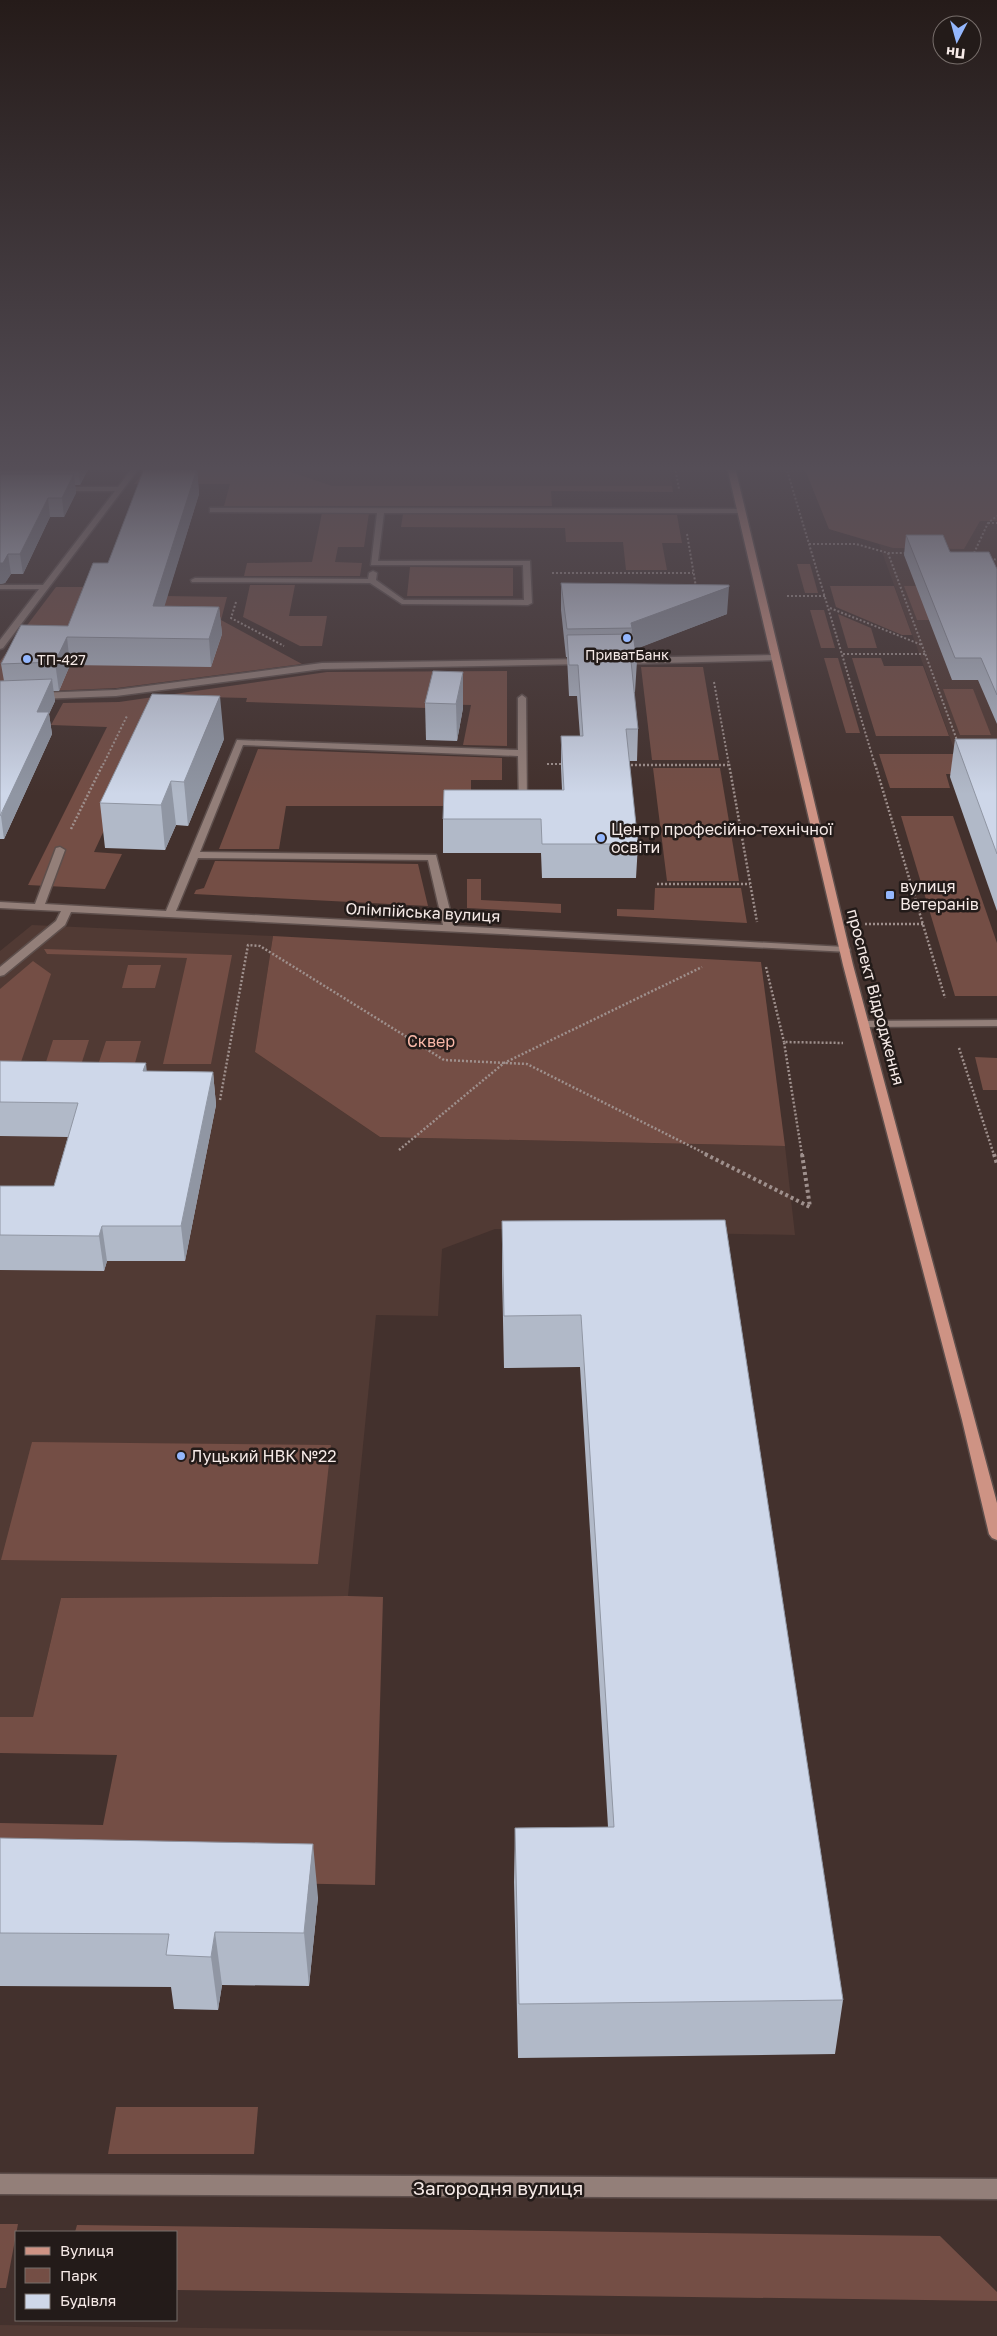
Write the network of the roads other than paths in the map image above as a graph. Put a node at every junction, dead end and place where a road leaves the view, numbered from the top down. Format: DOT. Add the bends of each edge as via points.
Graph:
graph roads {
  1 [pos="53,576"];
  2 [pos="372,576"];
  3 [pos="527,576"];
  4 [pos="756,576"];
  5 [pos="195,580"];
  6 [pos="372,580"];
  7 [pos="0,587"];
  8 [pos="45,587"];
  9 [pos="0,646"];
  10 [pos="776,658"];
  11 [pos="592,661"];
  12 [pos="612,661"];
  13 [pos="29,696"];
  14 [pos="522,698"];
  15 [pos="523,753"];
  16 [pos="524,807"];
  17 [pos="60,850"];
  18 [pos="194,855"];
  19 [pos="0,905"];
  20 [pos="39,907"];
  21 [pos="68,908"];
  22 [pos="170,914"];
  23 [pos="449,929"];
  24 [pos="845,950"];
  25 [pos="0,973"];
  26 [pos="997,1023"];
  27 [pos="865,1024"];
  28 [pos="997,1534"];
  29 [pos="0,2184"];
  30 [pos="997,2189"];
  1 -- 8 [label="street"];
  2 -- 6 [label="street"];
  3 -- 6 [label="street" via="528,603 402,602"];
  4 -- 10 [label="main road, проспект Відродження"];
  5 -- 6 [label="street"];
  7 -- 8 [label="street"];
  8 -- 9 [label="street"];
  10 -- 12 [label="street"];
  10 -- 24 [label="main road, проспект Відродження"];
  11 -- 13 [label="street" via="322,666 140,690"];
  14 -- 15 [label="street"];
  15 -- 16 [label="street"];
  15 -- 18 [label="street" via="240,742"];
  17 -- 20 [label="street"];
  18 -- 22 [label="street"];
  18 -- 23 [label="street" via="432,857"];
  19 -- 20 [label="street, Олімпійська вулиця"];
  20 -- 21 [label="street, Олімпійська вулиця"];
  21 -- 22 [label="street, Олімпійська вулиця"];
  21 -- 25 [label="street" via="61,923"];
  22 -- 23 [label="street, Олімпійська вулиця"];
  23 -- 24 [label="street, Олімпійська вулиця"];
  24 -- 27 [label="main road, проспект Відродження"];
  26 -- 27 [label="street"];
  27 -- 28 [label="main road, проспект Відродження"];
  29 -- 30 [label="street, Загородня вулиця"];
}
